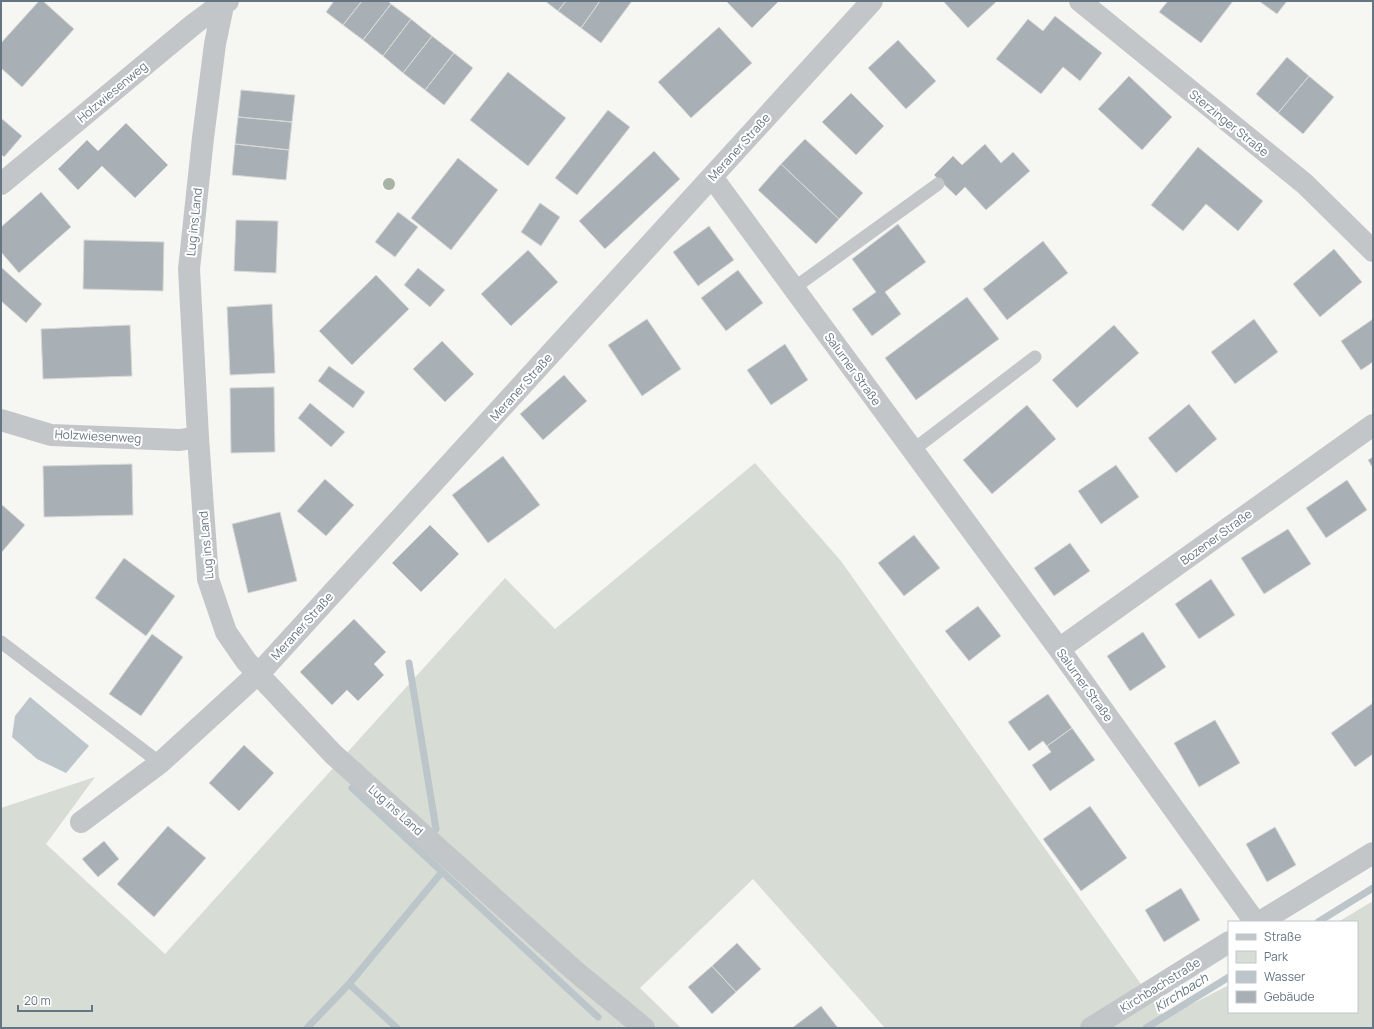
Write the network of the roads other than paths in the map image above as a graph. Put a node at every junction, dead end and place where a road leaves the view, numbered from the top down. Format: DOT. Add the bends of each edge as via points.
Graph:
graph roads {
  1 [pos="225,1"];
  2 [pos="872,1"];
  3 [pos="1080,1"];
  4 [pos="712,176"];
  5 [pos="1,184"];
  6 [pos="938,184"];
  7 [pos="1373,251"];
  8 [pos="794,288"];
  9 [pos="1035,357"];
  10 [pos="1,420"];
  11 [pos="1373,425"];
  12 [pos="198,437"];
  13 [pos="913,450"];
  14 [pos="1,642"];
  15 [pos="1059,649"];
  16 [pos="258,674"];
  17 [pos="160,763"];
  18 [pos="81,822"];
  19 [pos="1373,853"];
  20 [pos="1254,921"];
  21 [pos="1262,921"];
  22 [pos="1228,943"];
  23 [pos="644,1028"];
  24 [pos="1092,1028"];
  1 -- 5 [label="street, Holzwiesenweg"];
  1 -- 12 [label="street, Lug ins Land" via="215,44 189,269"];
  2 -- 4 [label="street, Meraner Straße"];
  3 -- 7 [label="street, Sterzinger Straße" via="1305,184"];
  4 -- 8 [label="street, Salurner Straße"];
  4 -- 16 [label="street, Meraner Straße"];
  6 -- 8 [label="lane"];
  8 -- 13 [label="street, Salurner Straße"];
  9 -- 13 [label="lane"];
  10 -- 12 [label="street, Holzwiesenweg" via="51,435 180,440"];
  11 -- 15 [label="street, Bozener Straße"];
  12 -- 16 [label="street, Lug ins Land" via="208,579 226,632"];
  13 -- 15 [label="street, Salurner Straße"];
  14 -- 17 [label="lane"];
  15 -- 20 [label="street, Salurner Straße"];
  16 -- 17 [label="street, Meraner Straße"];
  16 -- 23 [label="street, Lug ins Land" via="334,754 575,970"];
  17 -- 18 [label="street, Meraner Straße"];
  19 -- 21 [label="street"];
  22 -- 24 [label="street, Kirchbachstraße"];
}
